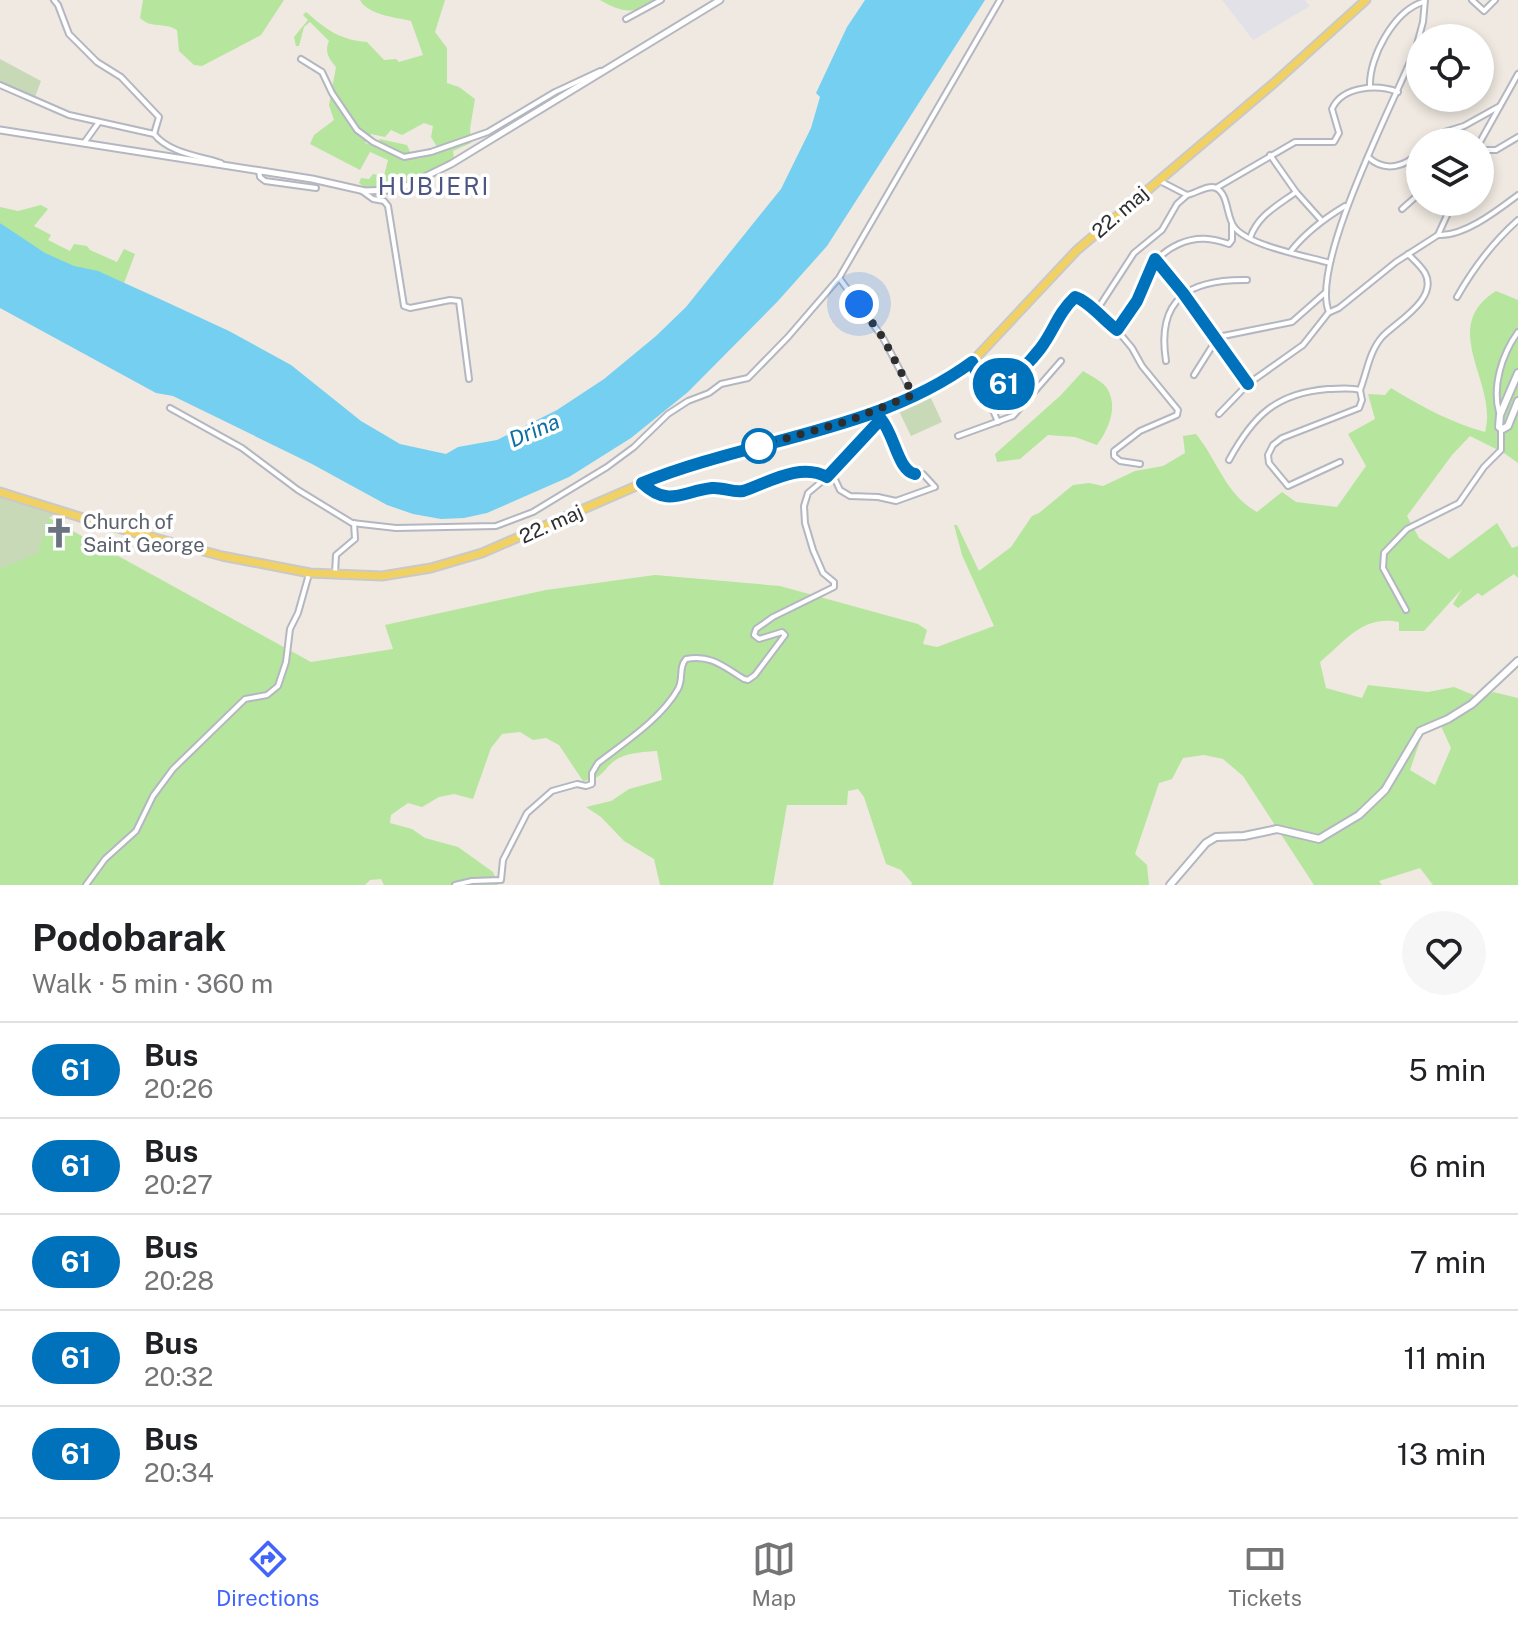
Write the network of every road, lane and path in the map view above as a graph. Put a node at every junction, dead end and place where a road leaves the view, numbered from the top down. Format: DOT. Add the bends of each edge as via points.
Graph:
graph roads {
  1 [pos="54,0"];
  2 [pos="661,0"];
  3 [pos="720,0"];
  4 [pos="1000,0"];
  5 [pos="1366,0"];
  6 [pos="1472,0"];
  7 [pos="1495,0"];
  8 [pos="1424,1"];
  9 [pos="626,19"];
  10 [pos="301,59"];
  11 [pos="606,69"];
  12 [pos="1518,74"];
  13 [pos="0,85"];
  14 [pos="1370,86"];
  15 [pos="1398,92"];
  16 [pos="1500,106"];
  17 [pos="99,122"];
  18 [pos="1458,128"];
  19 [pos="1488,128"];
  20 [pos="0,130"];
  21 [pos="154,134"];
  22 [pos="1518,137"];
  23 [pos="83,144"];
  24 [pos="1494,150"];
  25 [pos="1270,155"];
  26 [pos="1368,157"];
  27 [pos="1406,162"];
  28 [pos="225,166"];
  29 [pos="259,171"];
  30 [pos="1158,180"];
  31 [pos="316,188"];
  32 [pos="1216,188"];
  33 [pos="361,190"];
  34 [pos="1296,192"];
  35 [pos="1187,195"];
  36 [pos="1518,195"];
  37 [pos="1347,205"];
  38 [pos="1406,205"];
  39 [pos="1402,209"];
  40 [pos="1447,216"];
  41 [pos="1518,220"];
  42 [pos="1322,221"];
  43 [pos="1231,223"];
  44 [pos="1438,235"];
  45 [pos="1250,238"];
  46 [pos="1291,252"];
  47 [pos="1408,254"];
  48 [pos="1155,259"];
  49 [pos="1330,263"];
  50 [pos="839,278"];
  51 [pos="1247,280"];
  52 [pos="1326,292"];
  53 [pos="1183,293"];
  54 [pos="1457,297"];
  55 [pos="1329,312"];
  56 [pos="1095,313"];
  57 [pos="1117,330"];
  58 [pos="1518,332"];
  59 [pos="1216,339"];
  60 [pos="1061,361"];
  61 [pos="1166,361"];
  62 [pos="972,362"];
  63 [pos="1518,373"];
  64 [pos="1194,375"];
  65 [pos="469,379"];
  66 [pos="1248,384"];
  67 [pos="1360,390"];
  68 [pos="913,395"];
  69 [pos="987,395"];
  70 [pos="1518,401"];
  71 [pos="170,408"];
  72 [pos="881,409"];
  73 [pos="1219,414"];
  74 [pos="1500,415"];
  75 [pos="881,419"];
  76 [pos="998,422"];
  77 [pos="1501,429"];
  78 [pos="958,436"];
  79 [pos="1229,460"];
  80 [pos="1340,462"];
  81 [pos="1140,464"];
  82 [pos="832,473"];
  83 [pos="827,477"];
  84 [pos="642,483"];
  85 [pos="0,492"];
  86 [pos="354,523"];
  87 [pos="310,573"];
  88 [pos="336,575"];
  89 [pos="1406,610"];
  90 [pos="1518,661"];
  91 [pos="86,885"];
  92 [pos="455,885"];
  93 [pos="1170,885"];
  1 -- 21 [label="street" via="69,34 159,117"];
  2 -- 9 [label="street"];
  3 -- 11 [label="street"];
  4 -- 50 [label="street"];
  5 -- 30 [label="main road, 22. maj"];
  6 -- 7 [label="street" via="1484,11"];
  8 -- 14 [label="street" via="1392,24"];
  8 -- 15 [label="street" via="1421,31"];
  10 -- 11 [label="street" via="322,72 357,130 404,157 488,132"];
  11 -- 33 [label="street" via="404,187"];
  12 -- 16 [label="street"];
  13 -- 17 [label="street"];
  14 -- 15 [label="street"];
  14 -- 25 [label="street" via="1332,107 1339,128 1334,142 1295,142"];
  15 -- 26 [label="street"];
  16 -- 18 [label="street"];
  16 -- 19 [label="street"];
  17 -- 21 [label="street"];
  17 -- 23 [label="street"];
  20 -- 23 [label="street"];
  21 -- 28 [label="street" via="170,148"];
  22 -- 24 [label="street"];
  23 -- 28 [label="street"];
  25 -- 32 [label="street"];
  25 -- 34 [label="street"];
  26 -- 27 [label="street" via="1390,168"];
  26 -- 37 [label="street"];
  28 -- 29 [label="street"];
  29 -- 31 [label="street" via="270,183"];
  29 -- 33 [label="street"];
  30 -- 35 [label="street"];
  30 -- 62 [label="main road, 22. maj" via="1077,250"];
  32 -- 35 [label="street"];
  32 -- 43 [label="street"];
  33 -- 65 [label="street" via="388,206 404,306 459,300"];
  34 -- 42 [label="street"];
  34 -- 45 [label="street" via="1264,214"];
  35 -- 56 [label="street, 22. maj" via="1162,230 1134,253"];
  36 -- 44 [label="street" via="1473,225"];
  37 -- 42 [label="street"];
  37 -- 49 [label="street"];
  38 -- 39 [label="street"];
  40 -- 44 [label="street"];
  41 -- 54 [label="street" via="1482,256"];
  42 -- 46 [label="street"];
  43 -- 45 [label="street"];
  43 -- 48 [label="street" via="1229,244 1209,238 1187,240"];
  44 -- 47 [label="street"];
  45 -- 46 [label="street"];
  46 -- 49 [label="street"];
  47 -- 55 [label="street"];
  47 -- 67 [label="street" via="1426,274 1425,292 1374,350"];
  48 -- 53 [label="street"];
  48 -- 57 [label="street"];
  49 -- 52 [label="street"];
  50 -- 68 [label="street" via="883,338"];
  50 -- 86 [label="street" via="748,378 721,384 688,401 607,467 533,512 496,526 396,528"];
  51 -- 53 [label="street" via="1213,280"];
  52 -- 55 [label="street"];
  52 -- 59 [label="street" via="1292,322"];
  53 -- 59 [label="street"];
  53 -- 61 [label="street" via="1168,317"];
  55 -- 66 [label="street" via="1303,345"];
  56 -- 57 [label="street"];
  56 -- 69 [label="street" via="1075,297 1040,349"];
  57 -- 81 [label="street" via="1178,410 1114,451 1120,461"];
  58 -- 74 [label="street" via="1495,392"];
  59 -- 64 [label="street"];
  59 -- 66 [label="street"];
  60 -- 76 [label="street" via="1013,416"];
  62 -- 68 [label="main road, 22. maj"];
  62 -- 69 [label="street"];
  63 -- 74 [label="main road"];
  66 -- 73 [label="street"];
  67 -- 79 [label="street" via="1294,393 1254,423"];
  67 -- 80 [label="street" via="1359,408 1282,438 1268,455 1288,486"];
  68 -- 72 [label="main road, 22. maj"];
  69 -- 76 [label="street"];
  70 -- 77 [label="main road" via="1508,426"];
  71 -- 86 [label="street" via="242,448"];
  72 -- 75 [label="street"];
  72 -- 84 [label="main road, 22. maj"];
  74 -- 77 [label="main road"];
  75 -- 82 [label="street"];
  75 -- 82 [label="street" via="908,472 923,474 935,487 901,501 850,496 840,490"];
  76 -- 78 [label="street"];
  77 -- 89 [label="street" via="1501,450 1459,503 1407,529 1384,553 1383,568"];
  82 -- 83 [label="street"];
  83 -- 84 [label="street" via="813,472 778,476 740,492 712,488 676,498"];
  83 -- 92 [label="street" via="808,493 804,506 808,533 823,573 834,582 832,588 756,629 759,639 785,635 751,678 709,659 686,659 679,688 651,721 598,763 592,784 552,791 527,813 503,860 501,880"];
  84 -- 88 [label="main road, 22. maj" via="454,562 382,576"];
  85 -- 87 [label="main road, 22. maj" via="167,542"];
  86 -- 88 [label="street" via="355,539 336,555"];
  87 -- 88 [label="main road, 22. maj"];
  87 -- 91 [label="street" via="278,686 267,695 245,699 173,769 136,831"];
  90 -- 93 [label="main road" via="1472,704 1420,731 1385,790 1359,815 1319,839 1277,829 1216,837"];
}
